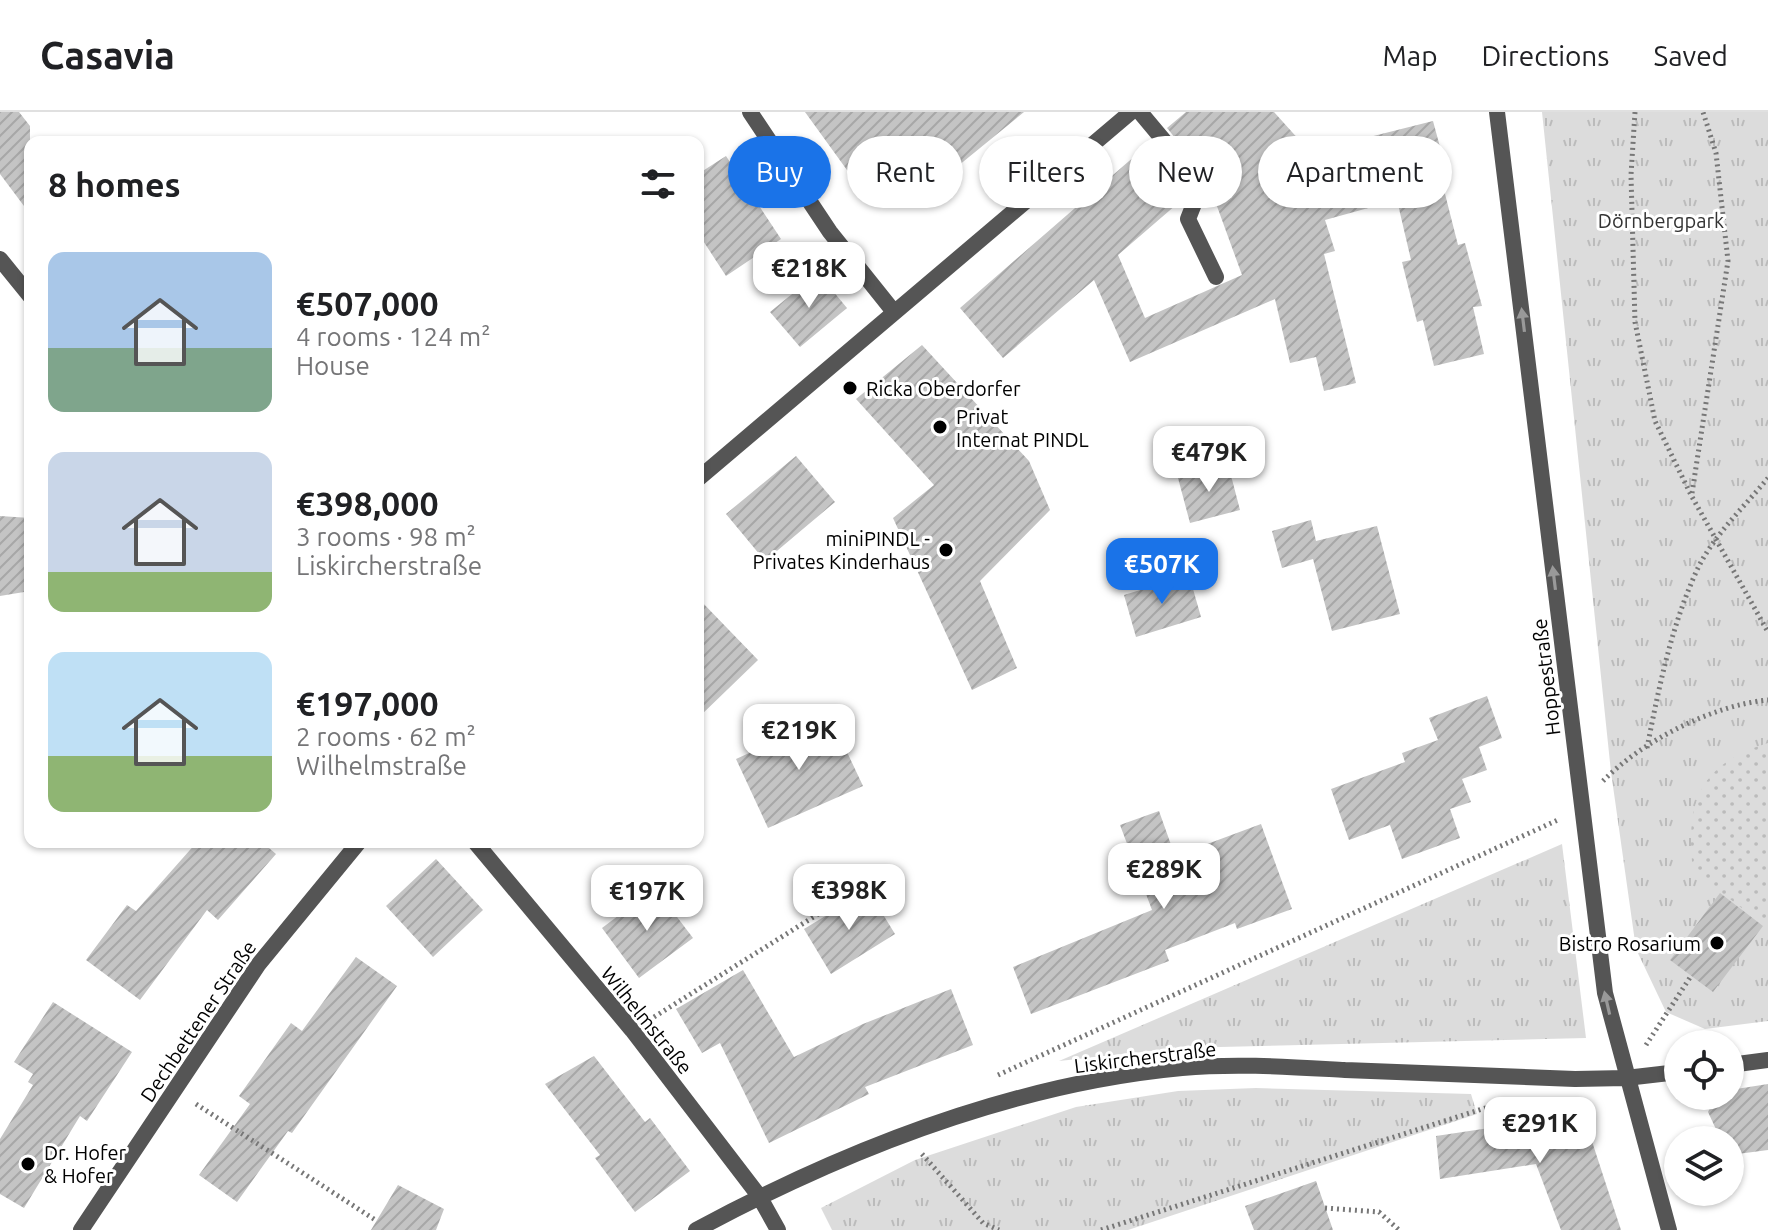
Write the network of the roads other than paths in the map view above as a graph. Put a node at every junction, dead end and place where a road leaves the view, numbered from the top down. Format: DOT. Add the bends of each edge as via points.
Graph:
graph roads {
  1 [pos="750,112"];
  2 [pos="1131,112"];
  3 [pos="1140,112"];
  4 [pos="1497,112"];
  5 [pos="0,259"];
  6 [pos="1216,277"];
  7 [pos="24,289"];
  8 [pos="894,312"];
  9 [pos="704,474"];
  10 [pos="354,848"];
  11 [pos="480,848"];
  12 [pos="1768,1060"];
  13 [pos="1744,1063"];
  14 [pos="1664,1074"];
  15 [pos="1626,1078"];
  16 [pos="759,1196"];
  17 [pos="81,1230"];
  18 [pos="696,1230"];
  19 [pos="778,1230"];
  20 [pos="1669,1230"];
  1 -- 8 [label="street" via="830,232"];
  2 -- 8 [label="street"];
  3 -- 6 [label="street" via="1196,179 1199,191 1188,219"];
  15 -- 4 [label="street, Hoppestraße, one-way" via="1605,993"];
  5 -- 7 [label="street"];
  8 -- 9 [label="street"];
  10 -- 17 [label="street, Dechbettener Straße" via="258,965"];
  11 -- 16 [label="street, Wilhelmstraße" via="632,1030"];
  12 -- 13 [label="street"];
  14 -- 15 [label="street, Liskircherstraße"];
  15 -- 16 [label="street, Liskircherstraße" via="1181,1068 1070,1086 904,1133"];
  15 -- 20 [label="street, Hoppestraße"];
  16 -- 18 [label="street, Liskircherstraße"];
  16 -- 19 [label="street, Wilhelmstraße"];
}
